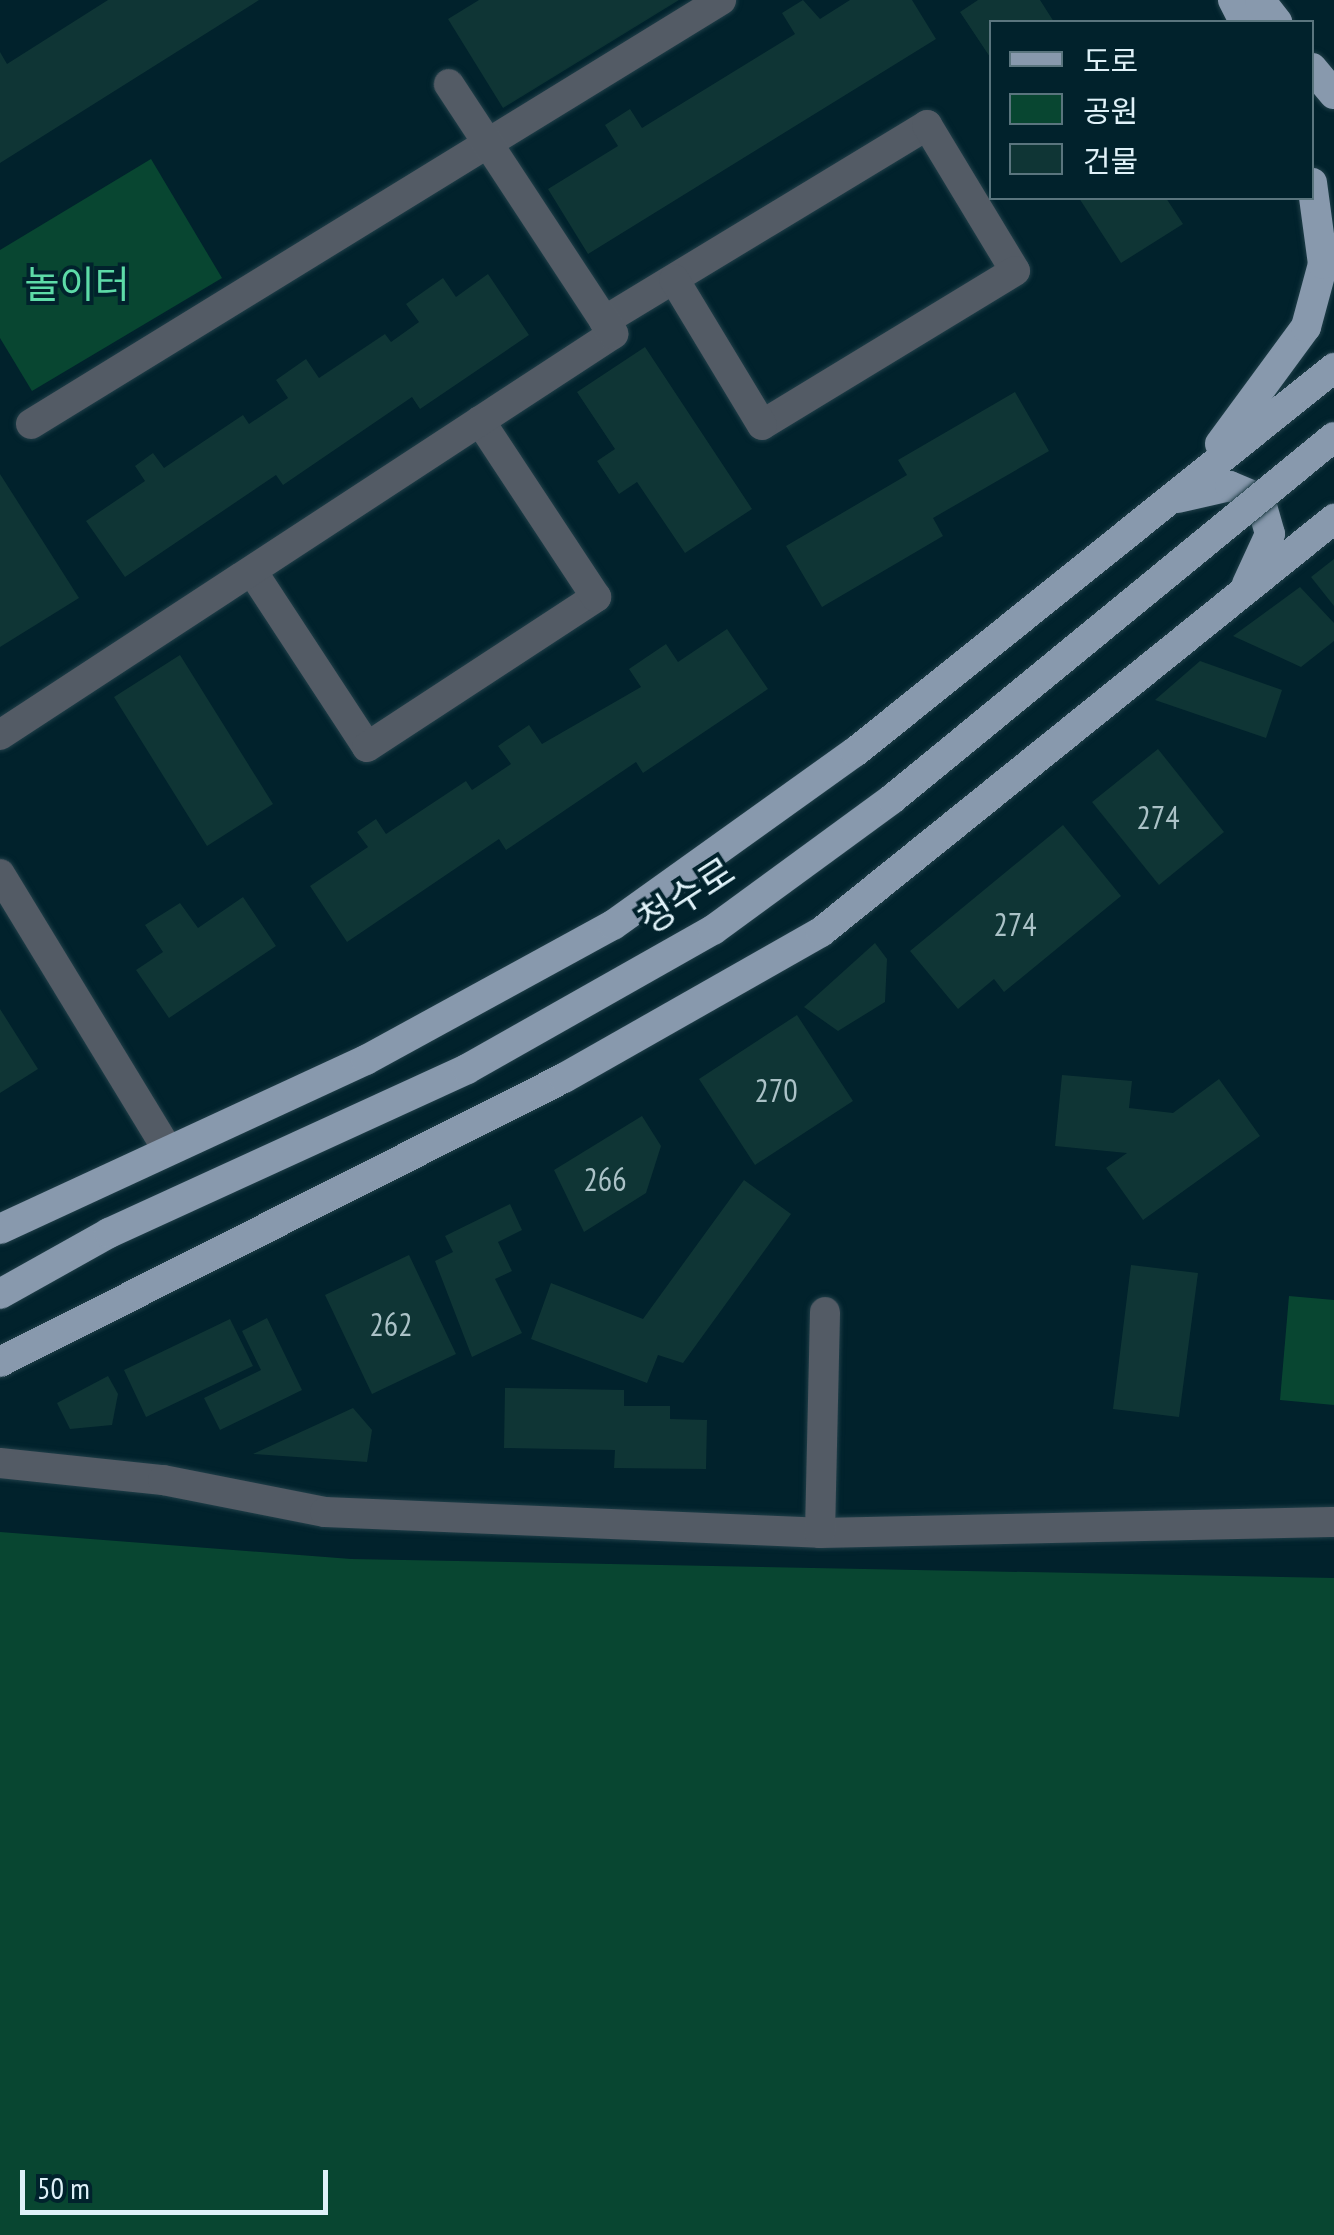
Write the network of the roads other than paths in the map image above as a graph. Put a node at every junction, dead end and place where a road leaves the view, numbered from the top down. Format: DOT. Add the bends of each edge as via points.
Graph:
graph roads {
  1 [pos="721,0"];
  2 [pos="1260,0"];
  3 [pos="1275,20"];
  4 [pos="1314,70"];
  5 [pos="449,84"];
  6 [pos="1334,94"];
  7 [pos="488,143"];
  8 [pos="1314,196"];
  9 [pos="674,279"];
  10 [pos="604,321"];
  11 [pos="1334,368"];
  12 [pos="480,422"];
  13 [pos="32,424"];
  14 [pos="1334,437"];
  15 [pos="1194,478"];
  16 [pos="1162,504"];
  17 [pos="1334,522"];
  18 [pos="252,570"];
  19 [pos="1243,590"];
  20 [pos="0,735"];
  21 [pos="0,874"];
  22 [pos="167,1149"];
  23 [pos="0,1229"];
  24 [pos="0,1294"];
  25 [pos="825,1312"];
  26 [pos="0,1362"];
  27 [pos="0,1464"];
  28 [pos="1334,1522"];
  29 [pos="820,1532"];
  1 -- 7 [label="street"];
  2 -- 3 [label="main road"];
  4 -- 6 [label="main road"];
  5 -- 7 [label="street"];
  7 -- 10 [label="street"];
  7 -- 13 [label="street"];
  8 -- 15 [label="main road" via="1324,264 1306,327"];
  9 -- 9 [label="street" via="927,125 1016,271 762,425"];
  9 -- 10 [label="street"];
  10 -- 12 [label="street" via="613,334"];
  11 -- 15 [label="main road, 청수로"];
  12 -- 18 [label="street"];
  12 -- 18 [label="street" via="596,597 400,726 367,747"];
  14 -- 24 [label="main road, 청수로, bridge" via="892,799 712,930 467,1069 109,1233"];
  15 -- 16 [label="main road, 청수로"];
  16 -- 19 [label="main road" via="1230,486 1260,500 1270,534"];
  16 -- 22 [label="main road, 청수로" via="855,752 613,926 366,1060"];
  17 -- 19 [label="main road"];
  18 -- 20 [label="street"];
  19 -- 26 [label="main road" via="821,932 564,1078"];
  21 -- 22 [label="street"];
  22 -- 23 [label="main road, 청수로"];
  25 -- 29 [label="street"];
  27 -- 29 [label="street" via="162,1480 325,1512"];
  28 -- 29 [label="street"];
}
